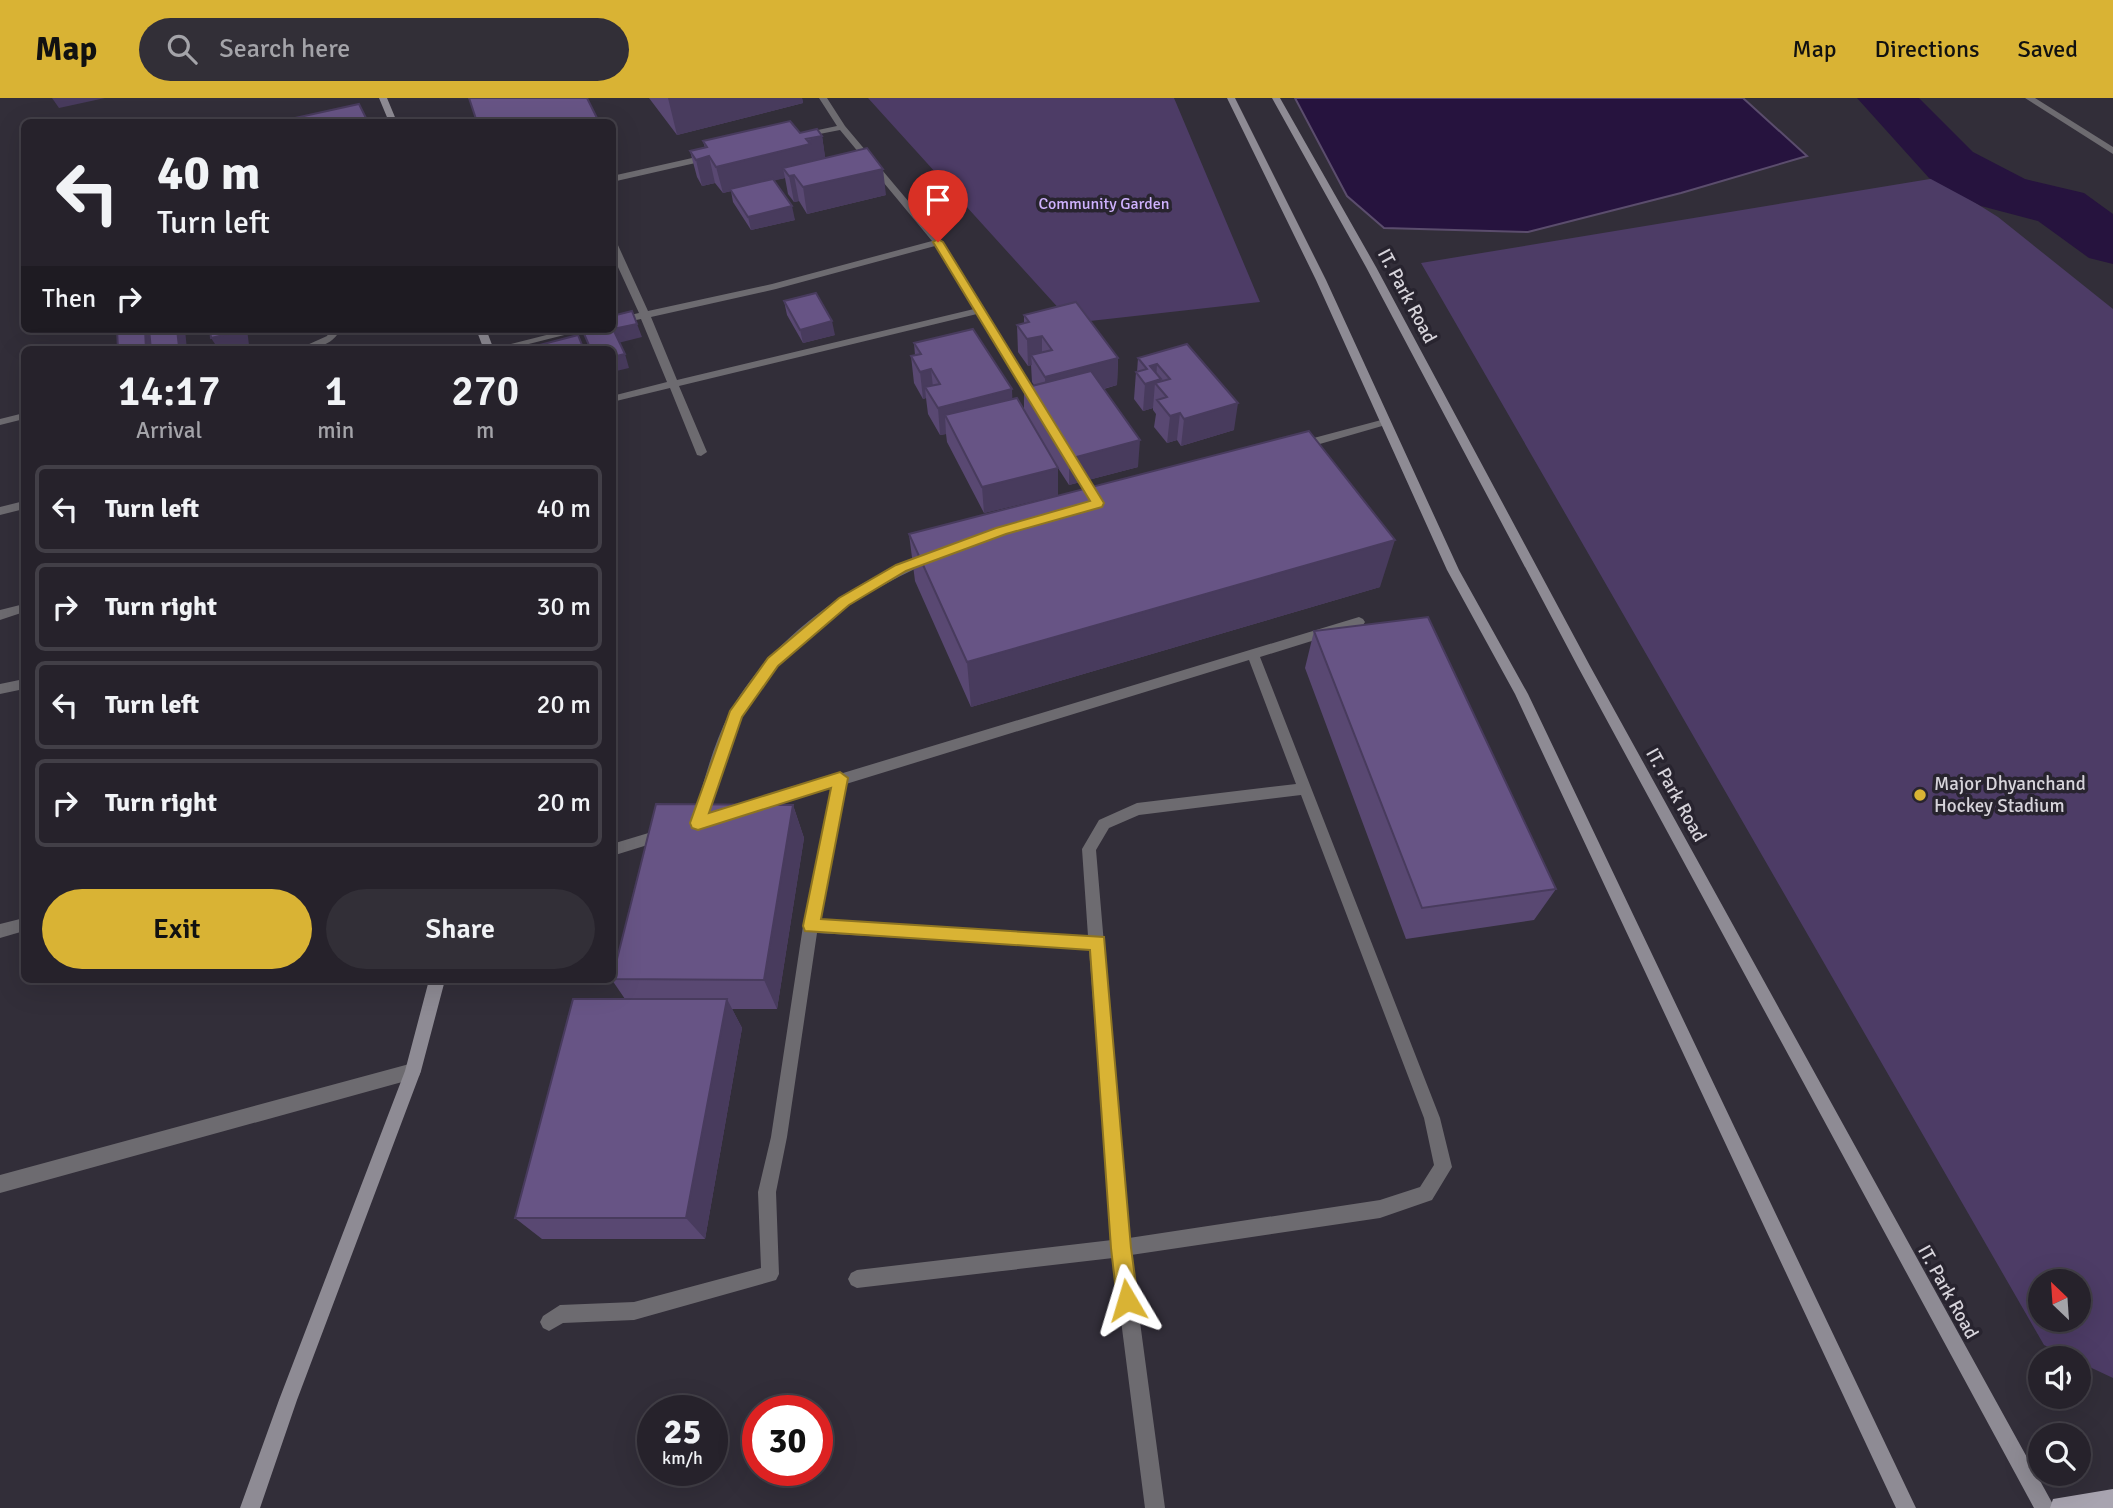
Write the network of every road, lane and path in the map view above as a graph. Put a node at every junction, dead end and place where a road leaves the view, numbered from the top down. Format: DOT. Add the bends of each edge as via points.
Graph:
graph roads {
  1 [pos="383,98"];
  2 [pos="823,98"];
  3 [pos="1231,98"];
  4 [pos="1276,98"];
  5 [pos="2029,98"];
  6 [pos="392,119"];
  7 [pos="842,127"];
  8 [pos="790,139"];
  9 [pos="2113,151"];
  10 [pos="725,154"];
  11 [pos="616,178"];
  12 [pos="938,242"];
  13 [pos="616,252"];
  14 [pos="978,311"];
  15 [pos="645,315"];
  16 [pos="616,321"];
  17 [pos="334,333"];
  18 [pos="565,333"];
  19 [pos="311,346"];
  20 [pos="509,346"];
  21 [pos="672,383"];
  22 [pos="616,398"];
  23 [pos="1041,413"];
  24 [pos="21,417"];
  25 [pos="0,422"];
  26 [pos="1385,422"];
  27 [pos="701,452"];
  28 [pos="1280,452"];
  29 [pos="21,506"];
  30 [pos="0,511"];
  31 [pos="939,554"];
  32 [pos="21,609"];
  33 [pos="0,615"];
  34 [pos="1359,622"];
  35 [pos="1253,654"];
  36 [pos="21,685"];
  37 [pos="0,689"];
  38 [pos="840,778"];
  39 [pos="1306,789"];
  40 [pos="698,823"];
  41 [pos="616,849"];
  42 [pos="21,926"];
  43 [pos="811,926"];
  44 [pos="0,931"];
  45 [pos="1098,943"];
  46 [pos="436,983"];
  47 [pos="413,1071"];
  48 [pos="0,1184"];
  49 [pos="1121,1248"];
  50 [pos="857,1279"];
  51 [pos="549,1322"];
  52 [pos="2113,1501"];
  53 [pos="250,1508"];
  54 [pos="1155,1508"];
  55 [pos="1906,1508"];
  56 [pos="2045,1508"];
  57 [pos="2062,1508"];
  1 -- 6 [label="main road"];
  2 -- 7 [label="street"];
  3 -- 26 [label="main road"];
  4 -- 56 [label="main road, IT. Park Road"];
  5 -- 9 [label="street"];
  7 -- 8 [label="street"];
  7 -- 12 [label="street"];
  10 -- 11 [label="street"];
  12 -- 14 [label="street"];
  12 -- 15 [label="street" via="773,287"];
  13 -- 15 [label="street"];
  14 -- 21 [label="street"];
  14 -- 23 [label="street"];
  15 -- 16 [label="street"];
  15 -- 21 [label="street"];
  17 -- 19 [label="street"];
  18 -- 20 [label="street"];
  21 -- 22 [label="street"];
  21 -- 27 [label="street"];
  24 -- 25 [label="street"];
  26 -- 28 [label="street"];
  26 -- 55 [label="main road" via="1453,570 1521,694"];
  29 -- 30 [label="street"];
  31 -- 40 [label="street" via="901,568 844,601 773,662 736,715"];
  32 -- 33 [label="street"];
  34 -- 35 [label="street"];
  35 -- 38 [label="street"];
  35 -- 39 [label="street"];
  36 -- 37 [label="street"];
  38 -- 40 [label="street"];
  38 -- 43 [label="street"];
  39 -- 45 [label="street" via="1137,809 1104,824 1089,849"];
  39 -- 49 [label="street" via="1432,1118 1443,1167 1426,1194 1380,1209"];
  40 -- 41 [label="street"];
  42 -- 44 [label="street"];
  43 -- 45 [label="street"];
  43 -- 51 [label="street" via="768,1192 770,1274 634,1311 560,1314"];
  45 -- 49 [label="street"];
  46 -- 47 [label="main road"];
  47 -- 48 [label="street"];
  47 -- 53 [label="main road"];
  49 -- 50 [label="street"];
  49 -- 54 [label="street"];
  52 -- 57 [label="main road"];
}
